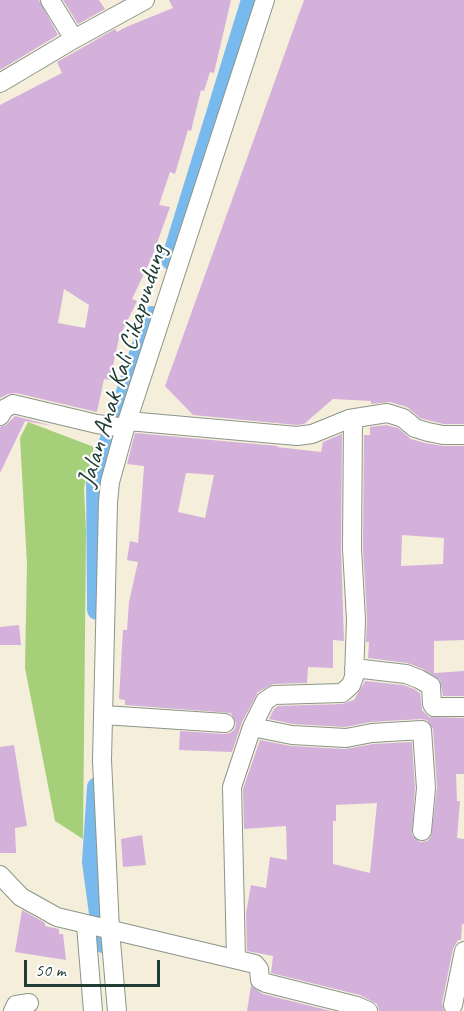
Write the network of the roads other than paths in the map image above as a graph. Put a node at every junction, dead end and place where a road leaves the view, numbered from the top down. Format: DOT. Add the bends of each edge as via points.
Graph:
graph roads {
  1 [pos="50,0"];
  2 [pos="145,0"];
  3 [pos="265,0"];
  4 [pos="123,5"];
  5 [pos="74,39"];
  6 [pos="0,83"];
  7 [pos="0,416"];
  8 [pos="353,419"];
  9 [pos="124,425"];
  10 [pos="464,435"];
  11 [pos="354,668"];
  12 [pos="464,707"];
  13 [pos="104,715"];
  14 [pos="225,723"];
  15 [pos="252,727"];
  16 [pos="422,831"];
  17 [pos="0,875"];
  18 [pos="98,928"];
  19 [pos="464,951"];
  20 [pos="236,958"];
  21 [pos="340,1007"];
  22 [pos="456,1007"];
  23 [pos="93,1011"];
  24 [pos="117,1011"];
  25 [pos="368,1011"];
  1 -- 5 [label="street"];
  2 -- 4 [label="street"];
  3 -- 9 [label="street, Jalan Anak Kali Cikapundung"];
  4 -- 5 [label="street"];
  5 -- 6 [label="street"];
  7 -- 9 [label="street" via="13,404 97,424"];
  8 -- 9 [label="street" via="297,436"];
  8 -- 10 [label="street" via="387,413 428,432"];
  8 -- 11 [label="street"];
  9 -- 13 [label="street, Jalan Anak Kali Cikapundung" via="108,502"];
  11 -- 12 [label="street" via="406,674 431,686 434,707"];
  11 -- 15 [label="street" via="351,685 342,693 274,694 265,701"];
  13 -- 14 [label="street"];
  13 -- 18 [label="street, Jalan Anak Kali Cikapundung"];
  15 -- 16 [label="street" via="292,735 346,738 422,730 426,788"];
  15 -- 20 [label="street" via="232,787"];
  17 -- 18 [label="street" via="21,897 51,915"];
  18 -- 20 [label="street"];
  18 -- 23 [label="street"];
  18 -- 24 [label="street, Jalan Anak Kali Cikapundung"];
  19 -- 22 [label="street"];
  20 -- 21 [label="street" via="257,965 261,980 266,983"];
  21 -- 25 [label="street"];
}
